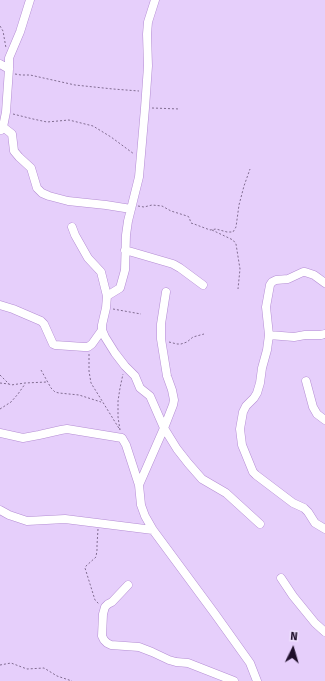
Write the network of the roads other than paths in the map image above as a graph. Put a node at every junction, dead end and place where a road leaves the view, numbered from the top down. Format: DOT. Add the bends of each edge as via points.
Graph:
graph roads {
  1 [pos="30,0"];
  2 [pos="155,0"];
  3 [pos="0,64"];
  4 [pos="9,70"];
  5 [pos="2,129"];
  6 [pos="131,207"];
  7 [pos="72,227"];
  8 [pos="125,250"];
  9 [pos="325,283"];
  10 [pos="203,285"];
  11 [pos="166,292"];
  12 [pos="107,296"];
  13 [pos="0,305"];
  14 [pos="102,330"];
  15 [pos="325,334"];
  16 [pos="269,335"];
  17 [pos="306,381"];
  18 [pos="325,420"];
  19 [pos="164,428"];
  20 [pos="0,434"];
  21 [pos="139,485"];
  22 [pos="0,510"];
  23 [pos="260,524"];
  24 [pos="325,529"];
  25 [pos="153,530"];
  26 [pos="281,578"];
  27 [pos="128,585"];
  28 [pos="325,632"];
  29 [pos="234,681"];
  30 [pos="257,681"];
  1 -- 4 [label="street" via="9,58"];
  2 -- 6 [label="street" via="148,22 146,108 139,177"];
  3 -- 4 [label="street"];
  4 -- 5 [label="street"];
  5 -- 6 [label="street" via="12,134 14,151 31,168 37,188 42,193 68,201"];
  6 -- 8 [label="street"];
  7 -- 12 [label="street" via="88,258 101,272"];
  8 -- 10 [label="street" via="174,264"];
  8 -- 12 [label="street" via="125,270 121,286"];
  9 -- 16 [label="street" via="305,272 288,279 273,280 266,307"];
  11 -- 19 [label="street" via="161,339 174,400"];
  12 -- 14 [label="street"];
  13 -- 14 [label="street" via="44,324 54,345 90,346"];
  14 -- 19 [label="street" via="116,354 135,376 140,388 150,396"];
  15 -- 16 [label="street" via="294,337"];
  16 -- 24 [label="street" via="257,393 243,412 240,429 242,445 253,472 293,503 304,508 316,523"];
  17 -- 18 [label="street" via="313,407"];
  19 -- 21 [label="street"];
  19 -- 23 [label="street" via="177,449 202,479 226,492"];
  20 -- 21 [label="street" via="24,438 67,429 121,437"];
  21 -- 25 [label="street" via="143,510"];
  22 -- 25 [label="street" via="26,521 65,519"];
  25 -- 30 [label="street" via="246,657"];
  26 -- 28 [label="street" via="315,623"];
  27 -- 29 [label="street" via="106,605 102,636 107,643 139,647 169,660 188,663"];
}
